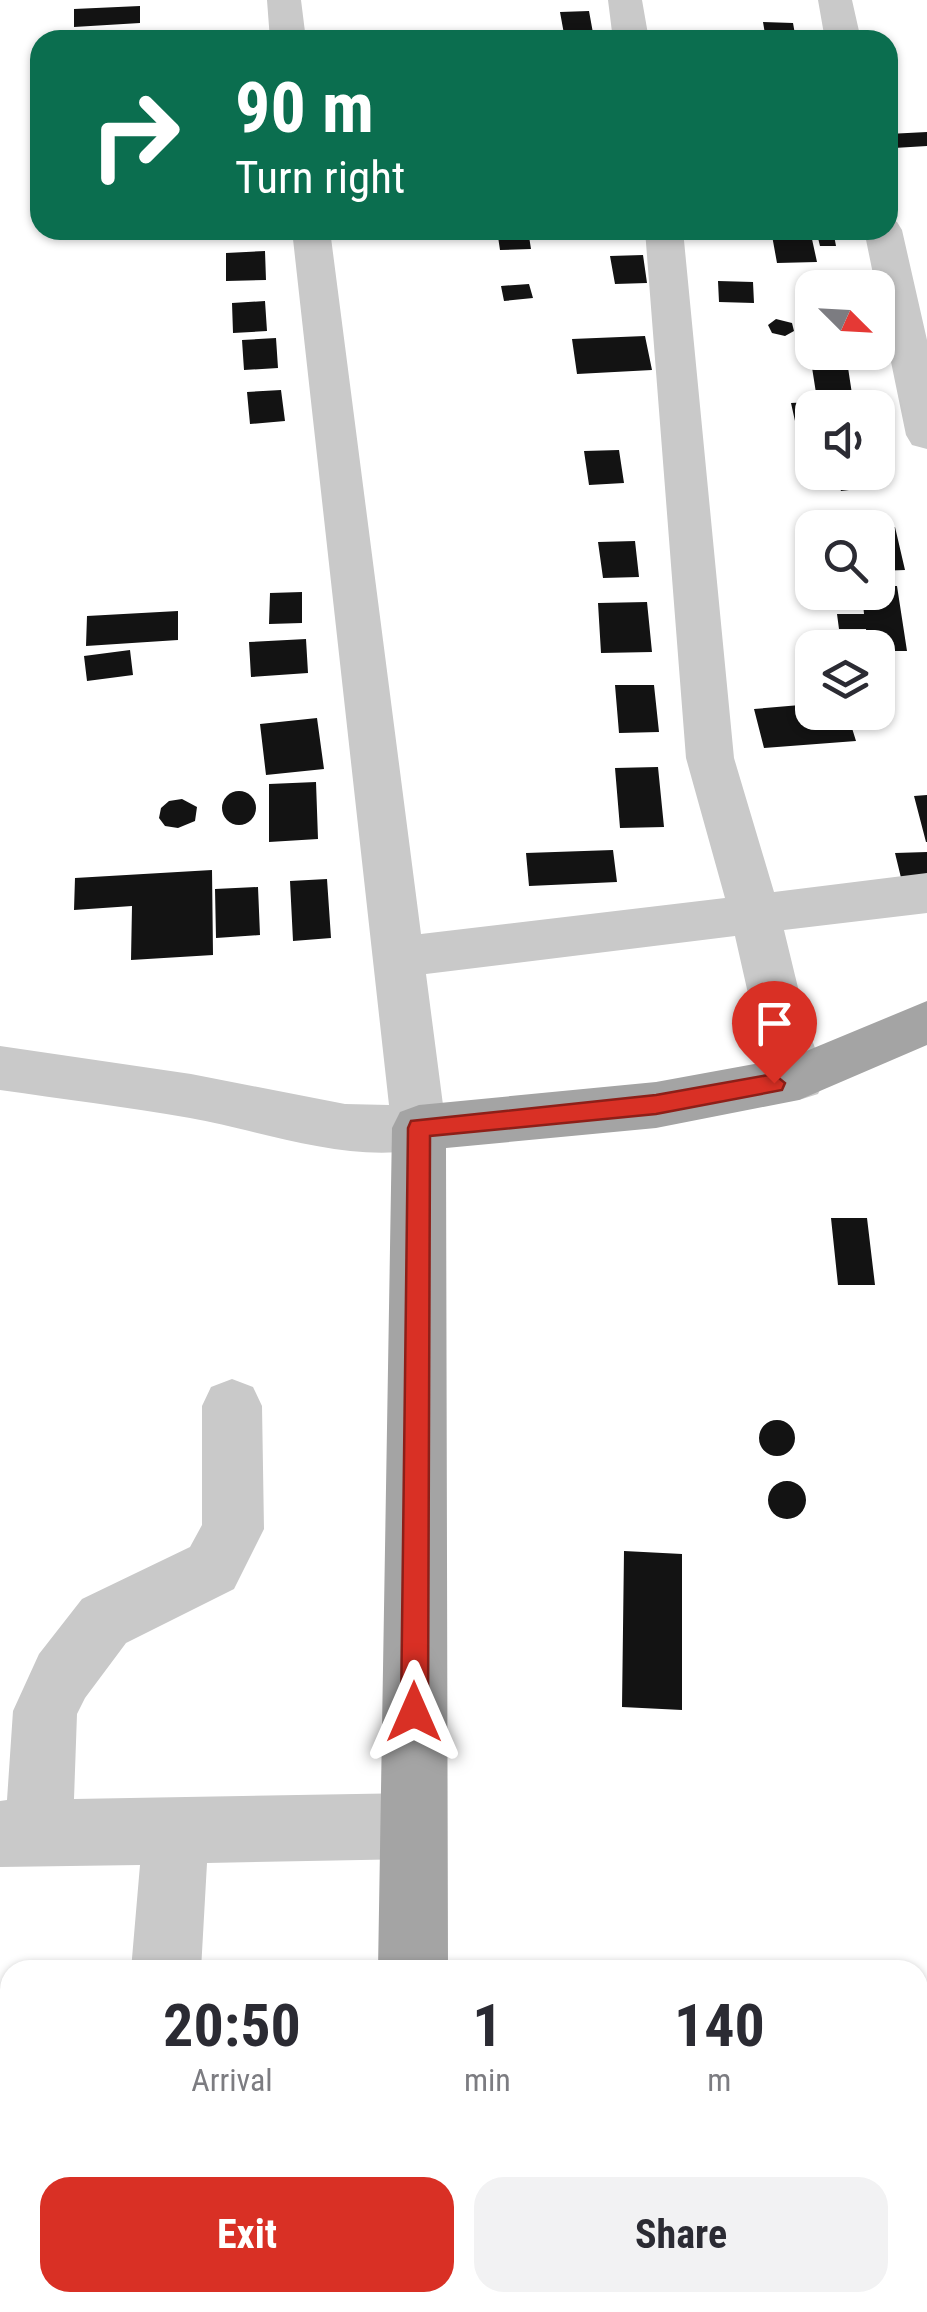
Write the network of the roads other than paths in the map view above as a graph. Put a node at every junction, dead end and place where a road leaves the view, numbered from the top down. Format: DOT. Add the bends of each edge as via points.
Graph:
graph roads {
  1 [pos="284,0"];
  2 [pos="624,0"];
  3 [pos="835,0"];
  4 [pos="287,30"];
  5 [pos="629,30"];
  6 [pos="841,30"];
  7 [pos="312,240"];
  8 [pos="665,240"];
  9 [pos="886,240"];
  10 [pos="927,435"];
  11 [pos="927,893"];
  12 [pos="756,912"];
  13 [pos="399,957"];
  14 [pos="927,1022"];
  15 [pos="0,1068"];
  16 [pos="799,1078"];
  17 [pos="419,1128"];
  18 [pos="232,1406"];
  19 [pos="414,1826"];
  20 [pos="12,1831"];
  21 [pos="176,1831"];
  22 [pos="167,1960"];
  23 [pos="413,1960"];
  1 -- 4 [label="street"];
  2 -- 5 [label="street"];
  3 -- 6 [label="street"];
  7 -- 13 [label="street"];
  8 -- 12 [label="street" via="710,758"];
  9 -- 10 [label="street"];
  11 -- 12 [label="street"];
  12 -- 13 [label="street"];
  12 -- 16 [label="street"];
  13 -- 17 [label="street"];
  14 -- 16 [label="main road"];
  15 -- 17 [label="street" via="346,1126"];
  16 -- 17 [label="main road" via="656,1104"];
  17 -- 19 [label="main road"];
  18 -- 20 [label="street" via="232,1529 212,1568 104,1621 62,1676 45,1711"];
  19 -- 21 [label="street"];
  19 -- 23 [label="main road"];
  20 -- 21 [label="street"];
  21 -- 22 [label="street"];
}
